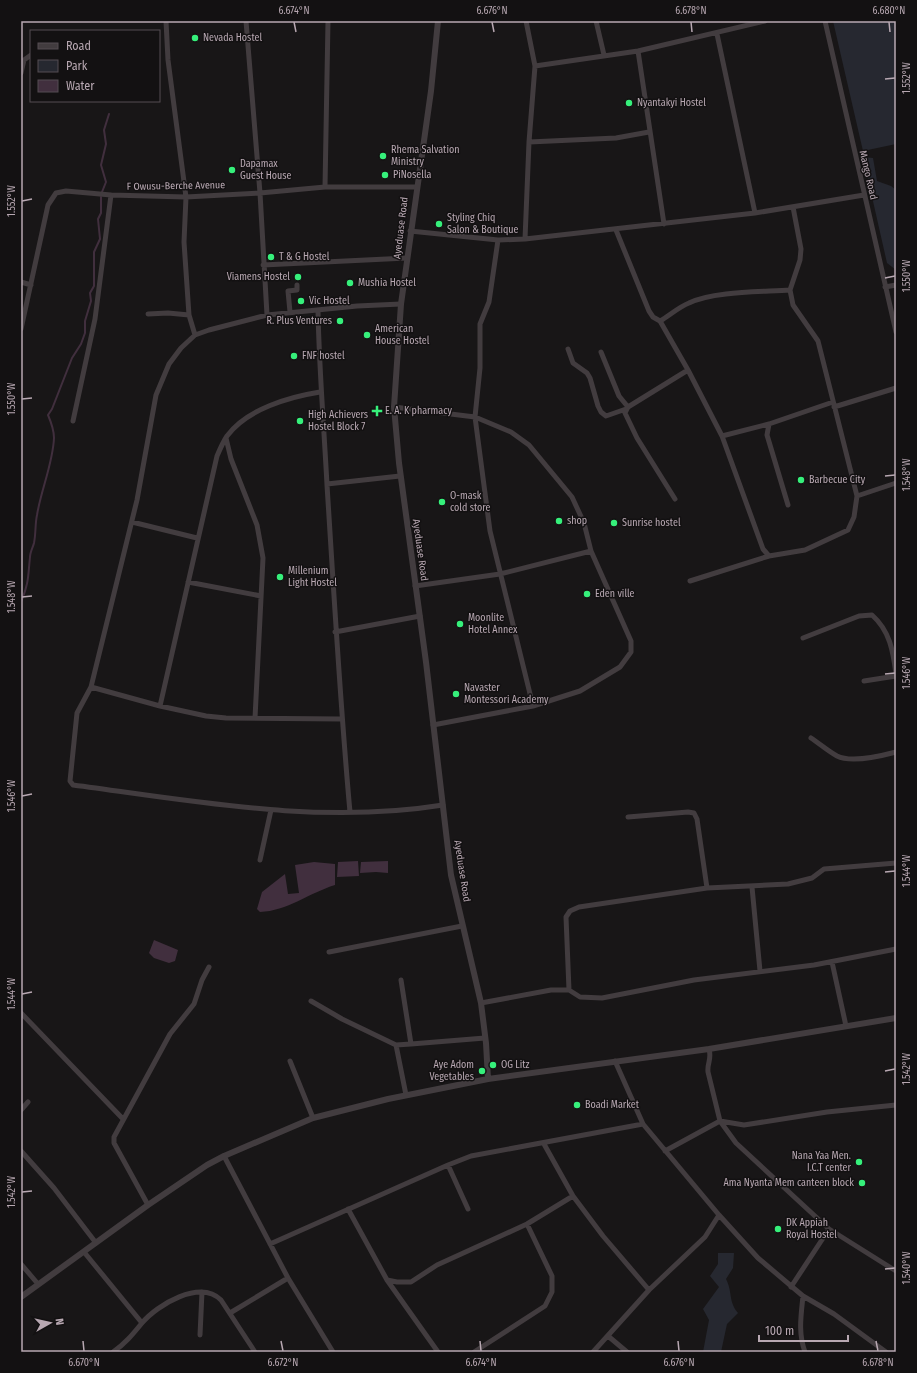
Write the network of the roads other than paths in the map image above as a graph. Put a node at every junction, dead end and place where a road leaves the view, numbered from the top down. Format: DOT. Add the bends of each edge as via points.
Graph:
graph roads {
  1 [pos="166,21"];
  2 [pos="246,21"];
  3 [pos="328,21"];
  4 [pos="438,21"];
  5 [pos="526,21"];
  6 [pos="596,21"];
  7 [pos="765,21"];
  8 [pos="825,21"];
  9 [pos="717,34"];
  10 [pos="166,41"];
  11 [pos="160,42"];
  12 [pos="638,51"];
  13 [pos="604,55"];
  14 [pos="30,56"];
  15 [pos="22,66"];
  16 [pos="535,66"];
  17 [pos="21,73"];
  18 [pos="649,132"];
  19 [pos="529,142"];
  20 [pos="325,187"];
  21 [pos="416,187"];
  22 [pos="260,193"];
  23 [pos="864,195"];
  24 [pos="111,196"];
  25 [pos="186,197"];
  26 [pos="793,207"];
  27 [pos="755,213"];
  28 [pos="664,224"];
  29 [pos="616,230"];
  30 [pos="410,231"];
  31 [pos="525,239"];
  32 [pos="498,240"];
  33 [pos="407,258"];
  34 [pos="263,265"];
  35 [pos="21,282"];
  36 [pos="31,285"];
  37 [pos="297,285"];
  38 [pos="896,285"];
  39 [pos="885,288"];
  40 [pos="790,290"];
  41 [pos="401,304"];
  42 [pos="318,310"];
  43 [pos="290,312"];
  44 [pos="148,314"];
  45 [pos="189,315"];
  46 [pos="267,315"];
  47 [pos="660,321"];
  48 [pos="21,329"];
  49 [pos="896,332"];
  50 [pos="195,335"];
  51 [pos="568,349"];
  52 [pos="601,352"];
  53 [pos="688,370"];
  54 [pos="896,388"];
  55 [pos="320,392"];
  56 [pos="834,405"];
  57 [pos="394,408"];
  58 [pos="627,408"];
  59 [pos="475,417"];
  60 [pos="73,421"];
  61 [pos="769,424"];
  62 [pos="722,436"];
  63 [pos="226,438"];
  64 [pos="400,476"];
  65 [pos="896,483"];
  66 [pos="327,484"];
  67 [pos="857,496"];
  68 [pos="675,499"];
  69 [pos="788,504"];
  70 [pos="132,522"];
  71 [pos="197,538"];
  72 [pos="592,551"];
  73 [pos="769,556"];
  74 [pos="500,574"];
  75 [pos="690,581"];
  76 [pos="188,582"];
  77 [pos="415,586"];
  78 [pos="261,596"];
  79 [pos="420,616"];
  80 [pos="335,632"];
  81 [pos="803,638"];
  82 [pos="896,675"];
  83 [pos="864,681"];
  84 [pos="91,687"];
  85 [pos="160,706"];
  86 [pos="533,706"];
  87 [pos="255,718"];
  88 [pos="341,719"];
  89 [pos="433,725"];
  90 [pos="811,738"];
  91 [pos="896,752"];
  92 [pos="443,805"];
  93 [pos="270,810"];
  94 [pos="350,812"];
  95 [pos="628,818"];
  96 [pos="260,860"];
  97 [pos="896,863"];
  98 [pos="752,886"];
  99 [pos="707,888"];
  100 [pos="462,926"];
  101 [pos="896,949"];
  102 [pos="329,952"];
  103 [pos="832,962"];
  104 [pos="209,967"];
  105 [pos="760,971"];
  106 [pos="401,980"];
  107 [pos="569,990"];
  108 [pos="310,1001"];
  109 [pos="481,1003"];
  110 [pos="21,1013"];
  111 [pos="896,1018"];
  112 [pos="846,1026"];
  113 [pos="485,1038"];
  114 [pos="411,1044"];
  115 [pos="396,1045"];
  116 [pos="709,1049"];
  117 [pos="290,1061"];
  118 [pos="615,1061"];
  119 [pos="488,1079"];
  120 [pos="406,1095"];
  121 [pos="28,1102"];
  122 [pos="896,1105"];
  123 [pos="21,1110"];
  124 [pos="313,1118"];
  125 [pos="123,1119"];
  126 [pos="720,1121"];
  127 [pos="643,1124"];
  128 [pos="544,1144"];
  129 [pos="21,1151"];
  130 [pos="665,1151"];
  131 [pos="224,1156"];
  132 [pos="448,1164"];
  133 [pos="573,1196"];
  134 [pos="148,1205"];
  135 [pos="468,1209"];
  136 [pos="348,1210"];
  137 [pos="719,1215"];
  138 [pos="528,1224"];
  139 [pos="829,1229"];
  140 [pos="96,1243"];
  141 [pos="270,1244"];
  142 [pos="84,1252"];
  143 [pos="21,1264"];
  144 [pos="896,1271"];
  145 [pos="288,1278"];
  146 [pos="387,1280"];
  147 [pos="38,1284"];
  148 [pos="792,1287"];
  149 [pos="649,1290"];
  150 [pos="202,1292"];
  151 [pos="803,1296"];
  152 [pos="21,1297"];
  153 [pos="230,1313"];
  154 [pos="142,1323"];
  155 [pos="200,1335"];
  156 [pos="608,1336"];
  157 [pos="113,1352"];
  158 [pos="255,1352"];
  159 [pos="333,1352"];
  160 [pos="438,1352"];
  161 [pos="474,1352"];
  162 [pos="593,1352"];
  163 [pos="627,1352"];
  164 [pos="805,1352"];
  165 [pos="886,1352"];
  1 -- 10 [label="street"];
  2 -- 22 [label="street"];
  3 -- 20 [label="street"];
  4 -- 21 [label="street, Ayeduase Road" via="431,91"];
  5 -- 16 [label="street"];
  6 -- 13 [label="street"];
  7 -- 9 [label="street"];
  8 -- 23 [label="street, Mango Road"];
  9 -- 12 [label="street"];
  9 -- 27 [label="street"];
  10 -- 11 [label="street"];
  10 -- 25 [label="street"];
  12 -- 13 [label="street"];
  12 -- 18 [label="street"];
  13 -- 16 [label="street"];
  14 -- 15 [label="street" via="24,60"];
  15 -- 17 [label="street"];
  16 -- 19 [label="street"];
  18 -- 19 [label="street" via="616,138"];
  18 -- 28 [label="street"];
  19 -- 31 [label="street"];
  20 -- 21 [label="street, F Owusu-Berche Avenue"];
  20 -- 22 [label="street, F Owusu-Berche Avenue"];
  21 -- 30 [label="street, Ayeduase Road"];
  22 -- 25 [label="street, F Owusu-Berche Avenue"];
  22 -- 34 [label="street"];
  23 -- 26 [label="street"];
  23 -- 39 [label="street, Mango Road"];
  24 -- 25 [label="street, F Owusu-Berche Avenue"];
  24 -- 36 [label="street, F Owusu-Berche Avenue" via="66,191 56,193 48,206"];
  24 -- 60 [label="street" via="95,320"];
  25 -- 45 [label="street" via="184,242"];
  26 -- 27 [label="street"];
  26 -- 40 [label="street" via="801,249"];
  27 -- 28 [label="street"];
  28 -- 29 [label="street"];
  29 -- 31 [label="street"];
  29 -- 47 [label="street" via="649,310 653,317"];
  30 -- 32 [label="street"];
  30 -- 33 [label="street, Ayeduase Road"];
  31 -- 32 [label="street"];
  32 -- 59 [label="street" via="489,302 480,324 480,368"];
  33 -- 34 [label="street"];
  33 -- 41 [label="street, Ayeduase Road"];
  34 -- 46 [label="street"];
  35 -- 36 [label="street"];
  36 -- 48 [label="street"];
  37 -- 43 [label="street" via="297,290 288,292"];
  38 -- 39 [label="street"];
  39 -- 49 [label="street, Mango Road"];
  40 -- 47 [label="street" via="698,300"];
  40 -- 56 [label="street" via="793,304 818,341"];
  41 -- 42 [label="street"];
  41 -- 57 [label="street, Ayeduase Road"];
  42 -- 43 [label="street"];
  42 -- 55 [label="street"];
  43 -- 46 [label="street"];
  44 -- 45 [label="street"];
  45 -- 50 [label="street"];
  46 -- 50 [label="street"];
  47 -- 53 [label="street"];
  50 -- 70 [label="street" via="169,364 156,395"];
  51 -- 58 [label="street" via="573,363 590,378 601,412 606,416"];
  52 -- 58 [label="street" via="619,396"];
  53 -- 58 [label="street"];
  53 -- 62 [label="street"];
  54 -- 56 [label="street"];
  55 -- 63 [label="street" via="284,399 254,413"];
  55 -- 66 [label="street"];
  56 -- 61 [label="street"];
  56 -- 67 [label="street"];
  57 -- 59 [label="street"];
  57 -- 64 [label="street, Ayeduase Road"];
  58 -- 68 [label="street" via="625,416"];
  59 -- 72 [label="street" via="511,432 529,445 542,459 572,497 584,523"];
  59 -- 74 [label="street" via="490,531"];
  61 -- 62 [label="street"];
  61 -- 69 [label="street" via="767,435"];
  62 -- 73 [label="street" via="763,549"];
  63 -- 71 [label="street" via="217,456 207,506"];
  63 -- 78 [label="street" via="231,459 259,532 263,558"];
  64 -- 66 [label="street"];
  64 -- 77 [label="street, Ayeduase Road"];
  65 -- 67 [label="street"];
  66 -- 80 [label="street"];
  67 -- 73 [label="street" via="854,517 848,530 805,550"];
  70 -- 71 [label="street"];
  70 -- 84 [label="street"];
  71 -- 76 [label="street"];
  72 -- 74 [label="street"];
  72 -- 86 [label="street" via="631,641 631,652 620,668 580,691"];
  73 -- 75 [label="street"];
  74 -- 77 [label="street"];
  74 -- 86 [label="street"];
  76 -- 78 [label="street"];
  76 -- 85 [label="street"];
  77 -- 79 [label="street, Ayeduase Road"];
  78 -- 87 [label="street"];
  79 -- 80 [label="street"];
  79 -- 89 [label="street, Ayeduase Road"];
  80 -- 88 [label="street"];
  81 -- 82 [label="street" via="859,616 872,615 886,631 892,648"];
  82 -- 83 [label="street"];
  84 -- 85 [label="street"];
  84 -- 93 [label="street" via="77,713 71,784"];
  85 -- 87 [label="street" via="206,716"];
  86 -- 89 [label="street"];
  87 -- 88 [label="street"];
  88 -- 94 [label="street"];
  89 -- 92 [label="street, Ayeduase Road"];
  90 -- 91 [label="street" via="838,757 846,759 870,758"];
  92 -- 94 [label="street" via="395,811"];
  92 -- 100 [label="street, Ayeduase Road" via="451,875"];
  93 -- 94 [label="street"];
  93 -- 96 [label="street"];
  95 -- 99 [label="street" via="694,813"];
  97 -- 98 [label="street" via="824,869 815,877 801,882"];
  98 -- 99 [label="street"];
  98 -- 105 [label="street"];
  99 -- 107 [label="street" via="589,905 570,911 566,917"];
  100 -- 102 [label="street"];
  100 -- 109 [label="street, Ayeduase Road"];
  101 -- 103 [label="street"];
  103 -- 105 [label="street"];
  103 -- 112 [label="street"];
  104 -- 125 [label="street" via="194,1004 170,1034"];
  105 -- 107 [label="street" via="602,998 580,996"];
  106 -- 114 [label="street"];
  107 -- 109 [label="street" via="531,993"];
  108 -- 115 [label="street"];
  109 -- 113 [label="street, Ayeduase Road"];
  110 -- 125 [label="street"];
  111 -- 112 [label="street"];
  112 -- 116 [label="street"];
  113 -- 114 [label="street"];
  113 -- 119 [label="street, Ayeduase Road"];
  114 -- 115 [label="street"];
  115 -- 120 [label="street"];
  116 -- 118 [label="street"];
  116 -- 126 [label="street" via="711,1058 707,1066"];
  117 -- 124 [label="street"];
  118 -- 119 [label="street"];
  118 -- 127 [label="street"];
  119 -- 120 [label="street"];
  120 -- 124 [label="street"];
  121 -- 123 [label="street"];
  122 -- 126 [label="street" via="827,1112 744,1125"];
  124 -- 131 [label="street"];
  125 -- 134 [label="street" via="114,1137 114,1143"];
  126 -- 130 [label="street"];
  126 -- 139 [label="street" via="741,1148"];
  127 -- 128 [label="street"];
  127 -- 130 [label="street"];
  128 -- 132 [label="street" via="494,1151"];
  128 -- 133 [label="street"];
  129 -- 140 [label="street" via="54,1188"];
  130 -- 137 [label="street"];
  131 -- 134 [label="street"];
  131 -- 141 [label="street"];
  132 -- 135 [label="street"];
  132 -- 136 [label="street"];
  133 -- 138 [label="street"];
  133 -- 149 [label="street"];
  134 -- 140 [label="street"];
  136 -- 141 [label="street"];
  136 -- 146 [label="street"];
  137 -- 148 [label="street" via="758,1258"];
  137 -- 149 [label="street" via="705,1237"];
  138 -- 146 [label="street" via="437,1265 411,1282"];
  138 -- 161 [label="street" via="552,1276 552,1292 546,1306"];
  139 -- 144 [label="street"];
  139 -- 148 [label="street"];
  140 -- 142 [label="street"];
  141 -- 145 [label="street"];
  142 -- 147 [label="street"];
  142 -- 154 [label="street"];
  143 -- 147 [label="street"];
  145 -- 153 [label="street"];
  145 -- 159 [label="street"];
  146 -- 160 [label="street"];
  147 -- 152 [label="street"];
  148 -- 151 [label="street"];
  149 -- 156 [label="street"];
  150 -- 153 [label="street" via="216,1295"];
  150 -- 154 [label="street" via="185,1294 174,1299"];
  150 -- 155 [label="street"];
  151 -- 164 [label="street" via="800,1325 801,1342"];
  151 -- 165 [label="street" via="834,1314"];
  153 -- 158 [label="street"];
  154 -- 157 [label="street" via="129,1339"];
  156 -- 162 [label="street"];
  156 -- 163 [label="street"];
}
